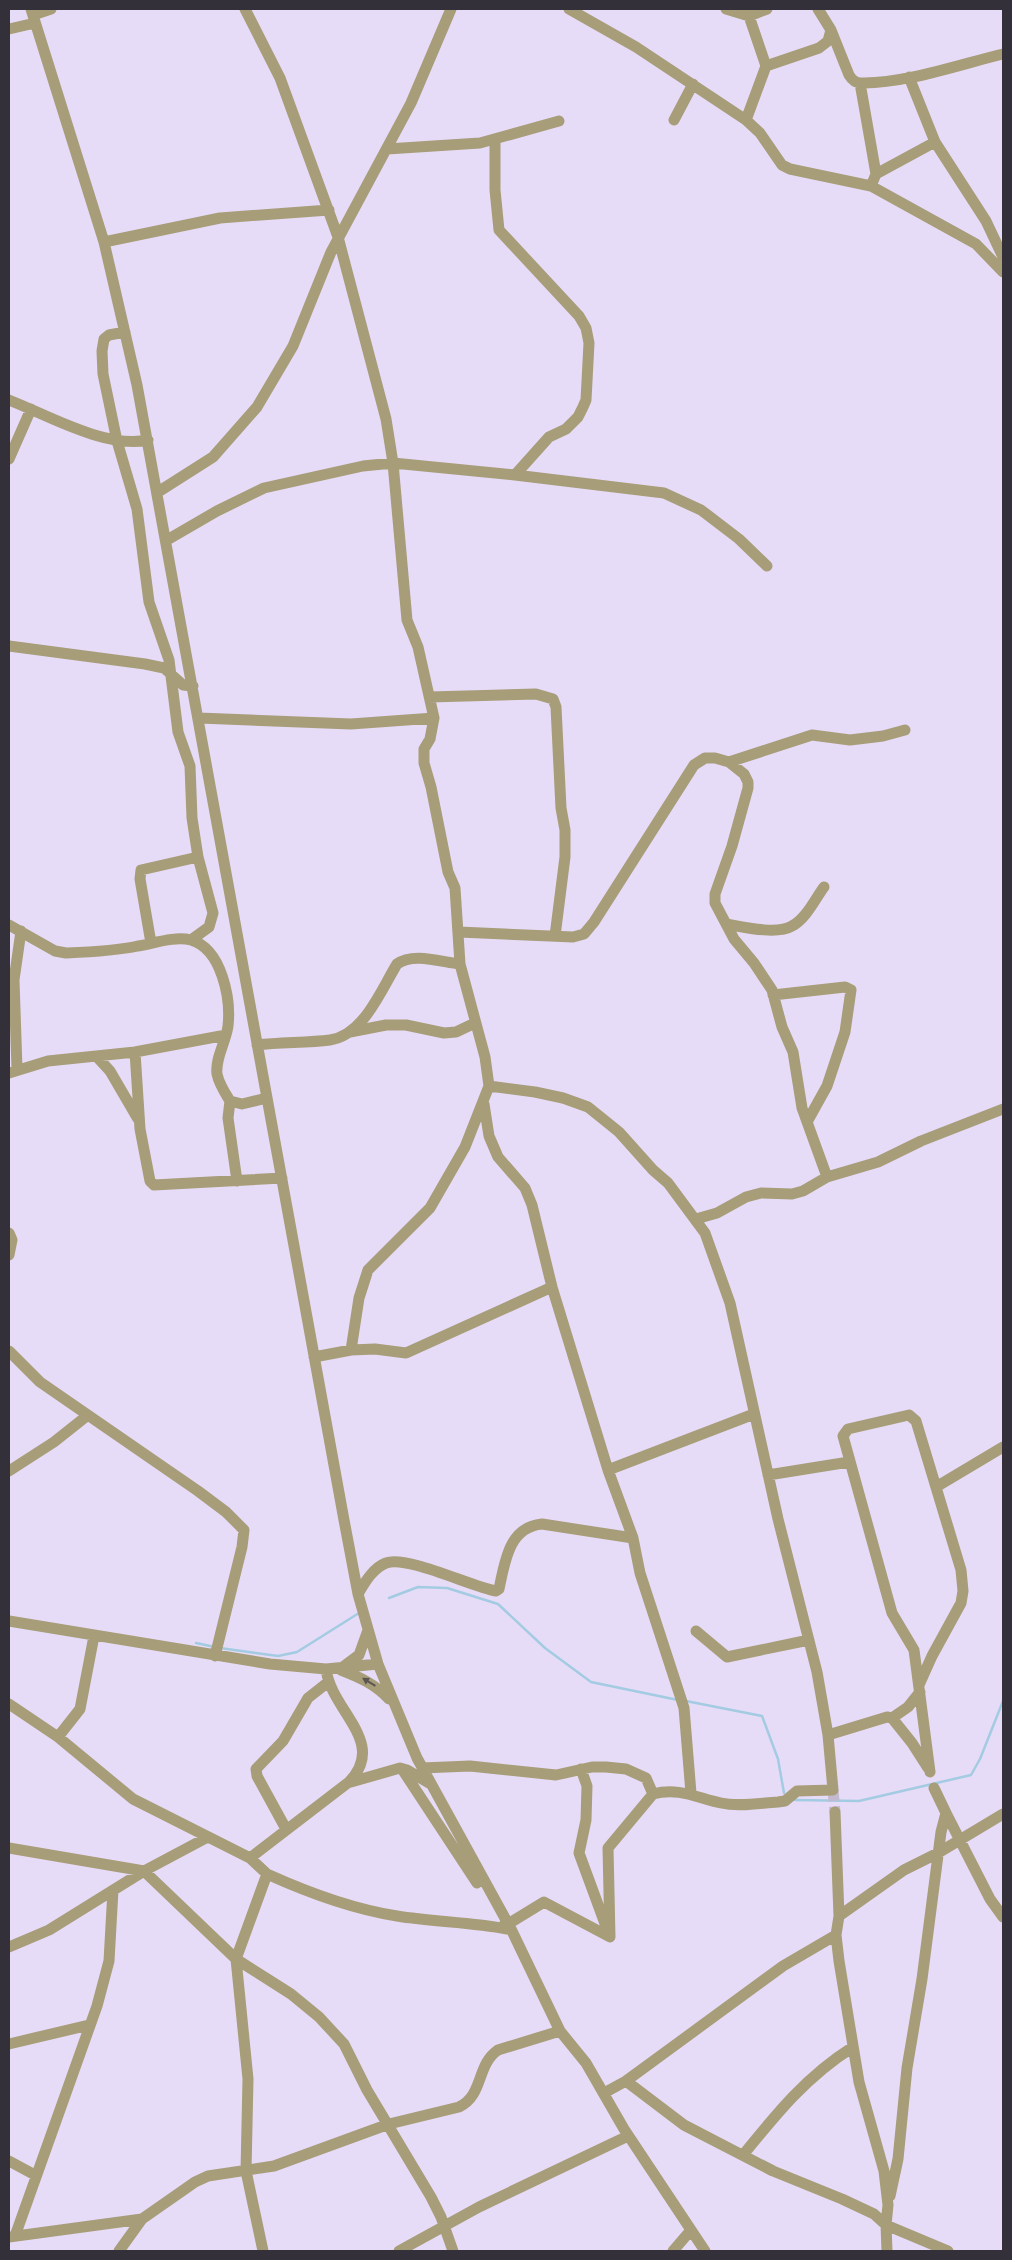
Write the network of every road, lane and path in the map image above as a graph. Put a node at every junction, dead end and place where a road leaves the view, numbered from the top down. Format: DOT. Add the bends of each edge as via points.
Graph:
graph roads {
  1 [pos="51,9"];
  2 [pos="245,9"];
  3 [pos="451,9"];
  4 [pos="569,9"];
  5 [pos="726,9"];
  6 [pos="767,9"];
  7 [pos="818,9"];
  8 [pos="33,15"];
  9 [pos="749,16"];
  10 [pos="9,29"];
  11 [pos="831,30"];
  12 [pos="1003,54"];
  13 [pos="766,66"];
  14 [pos="909,77"];
  15 [pos="860,83"];
  16 [pos="693,84"];
  17 [pos="674,120"];
  18 [pos="746,120"];
  19 [pos="559,121"];
  20 [pos="495,140"];
  21 [pos="935,142"];
  22 [pos="387,149"];
  23 [pos="876,174"];
  24 [pos="871,186"];
  25 [pos="329,210"];
  26 [pos="338,238"];
  27 [pos="104,242"];
  28 [pos="1003,257"];
  29 [pos="1003,272"];
  30 [pos="125,332"];
  31 [pos="9,400"];
  32 [pos="31,409"];
  33 [pos="148,440"];
  34 [pos="117,441"];
  35 [pos="9,459"];
  36 [pos="393,463"];
  37 [pos="514,475"];
  38 [pos="158,492"];
  39 [pos="167,540"];
  40 [pos="767,566"];
  41 [pos="9,646"];
  42 [pos="171,673"];
  43 [pos="193,686"];
  44 [pos="430,697"];
  45 [pos="199,718"];
  46 [pos="434,718"];
  47 [pos="905,730"];
  48 [pos="730,762"];
  49 [pos="198,857"];
  50 [pos="824,887"];
  51 [pos="726,924"];
  52 [pos="9,925"];
  53 [pos="21,931"];
  54 [pos="459,932"];
  55 [pos="555,936"];
  56 [pos="191,940"];
  57 [pos="152,943"];
  58 [pos="460,964"];
  59 [pos="773,995"];
  60 [pos="475,1023"];
  61 [pos="350,1032"];
  62 [pos="226,1035"];
  63 [pos="257,1045"];
  64 [pos="136,1052"];
  65 [pos="98,1058"];
  66 [pos="13,1071"];
  67 [pos="489,1086"];
  68 [pos="267,1098"];
  69 [pos="483,1099"];
  70 [pos="230,1102"];
  71 [pos="1003,1108"];
  72 [pos="139,1122"];
  73 [pos="807,1122"];
  74 [pos="827,1176"];
  75 [pos="282,1178"];
  76 [pos="237,1182"];
  77 [pos="696,1219"];
  78 [pos="9,1233"];
  79 [pos="9,1255"];
  80 [pos="552,1287"];
  81 [pos="351,1350"];
  82 [pos="9,1351"];
  83 [pos="314,1357"];
  84 [pos="754,1414"];
  85 [pos="88,1415"];
  86 [pos="1003,1448"];
  87 [pos="849,1462"];
  88 [pos="9,1470"];
  89 [pos="608,1470"];
  90 [pos="768,1475"];
  91 [pos="936,1487"];
  92 [pos="633,1538"];
  93 [pos="358,1594"];
  94 [pos="9,1621"];
  95 [pos="368,1630"];
  96 [pos="696,1631"];
  97 [pos="94,1636"];
  98 [pos="809,1640"];
  99 [pos="215,1656"];
  100 [pos="378,1664"];
  101 [pos="326,1669"];
  102 [pos="340,1669"];
  103 [pos="327,1683"];
  104 [pos="920,1688"];
  105 [pos="393,1703"];
  106 [pos="9,1704"];
  107 [pos="892,1718"];
  108 [pos="828,1735"];
  109 [pos="58,1737"];
  110 [pos="422,1768"];
  111 [pos="402,1769"];
  112 [pos="581,1769"];
  113 [pos="349,1782"];
  114 [pos="430,1783"];
  115 [pos="934,1788"];
  116 [pos="691,1793"];
  117 [pos="653,1794"];
  118 [pos="835,1812"];
  119 [pos="946,1813"];
  120 [pos="1003,1814"];
  121 [pos="286,1829"];
  122 [pos="206,1838"];
  123 [pos="960,1841"];
  124 [pos="9,1848"];
  125 [pos="938,1853"];
  126 [pos="250,1858"];
  127 [pos="144,1871"];
  128 [pos="267,1874"];
  129 [pos="113,1890"];
  130 [pos="839,1916"];
  131 [pos="1003,1917"];
  132 [pos="508,1924"];
  133 [pos="836,1935"];
  134 [pos="610,1938"];
  135 [pos="9,1947"];
  136 [pos="236,1959"];
  137 [pos="90,2025"];
  138 [pos="560,2031"];
  139 [pos="9,2044"];
  140 [pos="853,2046"];
  141 [pos="626,2081"];
  142 [pos="604,2093"];
  143 [pos="389,2124"];
  144 [pos="628,2136"];
  145 [pos="743,2155"];
  146 [pos="9,2161"];
  147 [pos="246,2171"];
  148 [pos="34,2175"];
  149 [pos="888,2205"];
  150 [pos="142,2219"];
  151 [pos="886,2225"];
  152 [pos="444,2227"];
  153 [pos="691,2230"];
  154 [pos="12,2236"];
  155 [pos="119,2251"];
  156 [pos="263,2251"];
  157 [pos="399,2251"];
  158 [pos="453,2251"];
  159 [pos="673,2251"];
  160 [pos="705,2251"];
  161 [pos="887,2251"];
  162 [pos="948,2251"];
  1 -- 8 [label="street"];
  2 -- 25 [label="street" via="280,78"];
  3 -- 22 [label="street" via="411,103"];
  4 -- 16 [label="street" via="636,46"];
  5 -- 9 [label="street"];
  6 -- 9 [label="street"];
  7 -- 11 [label="street"];
  8 -- 10 [label="street"];
  8 -- 27 [label="street"];
  9 -- 13 [label="street"];
  11 -- 13 [label="street" via="828,41 820,48"];
  11 -- 15 [label="street" via="849,75"];
  12 -- 14 [label="street"];
  13 -- 18 [label="street"];
  14 -- 15 [label="street"];
  14 -- 21 [label="street"];
  15 -- 23 [label="street"];
  16 -- 17 [label="street"];
  16 -- 18 [label="street"];
  18 -- 24 [label="street" via="760,133 782,165"];
  19 -- 20 [label="street"];
  20 -- 22 [label="street" via="466,145"];
  20 -- 37 [label="street" via="499,230 579,316 589,343 586,400 578,417 566,429 549,438"];
  21 -- 23 [label="street"];
  21 -- 28 [label="street" via="986,221"];
  22 -- 26 [label="street"];
  23 -- 24 [label="street"];
  24 -- 29 [label="street" via="976,244"];
  25 -- 26 [label="street"];
  25 -- 27 [label="street" via="220,218"];
  26 -- 36 [label="street" via="386,419"];
  26 -- 38 [label="street" via="293,346 257,407 212,456"];
  27 -- 30 [label="street"];
  30 -- 33 [label="street"];
  30 -- 34 [label="street" via="104,339 102,351 103,374"];
  31 -- 32 [label="street"];
  32 -- 34 [label="street"];
  32 -- 35 [label="street"];
  33 -- 34 [label="street" via="136,443"];
  33 -- 38 [label="street"];
  34 -- 42 [label="street" via="137,509 149,602"];
  36 -- 37 [label="street"];
  36 -- 39 [label="street" via="363,466 264,488 217,510"];
  36 -- 44 [label="street" via="407,620 418,647"];
  37 -- 40 [label="street" via="664,493 701,510"];
  38 -- 39 [label="street"];
  39 -- 43 [label="street"];
  41 -- 42 [label="street" via="125,660 164,668"];
  42 -- 43 [label="street" via="183,685"];
  42 -- 49 [label="street" via="178,732 190,766 192,818"];
  43 -- 45 [label="street"];
  44 -- 46 [label="street"];
  44 -- 55 [label="street" via="536,694 553,699 565,830 565,857"];
  45 -- 46 [label="street" via="351,724"];
  45 -- 63 [label="street"];
  46 -- 54 [label="street" via="430,739 424,749 424,763 448,872 455,888"];
  47 -- 48 [label="street" via="850,740 812,735"];
  48 -- 51 [label="street" via="744,774 748,788 715,894 715,903"];
  48 -- 55 [label="street" via="705,758 694,765 594,922 584,934"];
  49 -- 56 [label="street" via="213,920 210,927"];
  49 -- 57 [label="street" via="141,870"];
  50 -- 51 [label="street" via="792,927 757,930"];
  51 -- 59 [label="street"];
  52 -- 53 [label="street"];
  53 -- 57 [label="street" via="55,951 66,953"];
  53 -- 66 [label="street" via="14,980"];
  54 -- 55 [label="street"];
  54 -- 58 [label="street"];
  56 -- 57 [label="street"];
  56 -- 62 [label="street" via="210,954 221,976 227,993"];
  58 -- 60 [label="street"];
  58 -- 61 [label="street" via="410,958 402,960 363,1019"];
  59 -- 73 [label="street" via="793,1052"];
  59 -- 73 [label="street" via="846,987 851,990 845,1032 826,1086"];
  60 -- 61 [label="street" via="456,1032 444,1033 406,1025"];
  60 -- 67 [label="street" via="486,1057"];
  61 -- 63 [label="street" via="332,1040"];
  62 -- 64 [label="street"];
  62 -- 70 [label="street" via="217,1074"];
  63 -- 68 [label="street"];
  64 -- 65 [label="street"];
  64 -- 72 [label="street"];
  65 -- 66 [label="street" via="48,1062"];
  65 -- 72 [label="street" via="110,1071"];
  67 -- 69 [label="street"];
  67 -- 77 [label="street" via="535,1092 588,1107 619,1132 668,1182"];
  68 -- 70 [label="street" via="242,1104"];
  68 -- 75 [label="street"];
  69 -- 80 [label="street" via="489,1136 498,1157 525,1188 532,1205"];
  69 -- 81 [label="street" via="465,1148 430,1208 368,1270 359,1298"];
  70 -- 76 [label="street" via="228,1118"];
  71 -- 74 [label="street" via="878,1162"];
  72 -- 76 [label="street" via="150,1181 154,1185"];
  73 -- 74 [label="street"];
  74 -- 77 [label="street" via="804,1191 761,1193"];
  75 -- 76 [label="street"];
  75 -- 83 [label="street"];
  77 -- 84 [label="street" via="712,1249 730,1303"];
  78 -- 79 [label="street" via="12,1240"];
  80 -- 81 [label="street" via="406,1353"];
  80 -- 89 [label="street"];
  81 -- 83 [label="street"];
  82 -- 85 [label="street" via="40,1382"];
  83 -- 93 [label="street"];
  84 -- 89 [label="street"];
  84 -- 90 [label="street"];
  85 -- 88 [label="street" via="54,1442"];
  85 -- 99 [label="street" via="198,1491 244,1530"];
  86 -- 91 [label="street"];
  87 -- 90 [label="street"];
  87 -- 91 [label="street" via="844,1431 910,1415 916,1421"];
  87 -- 104 [label="street" via="892,1613 914,1650"];
  89 -- 92 [label="street"];
  90 -- 98 [label="street"];
  91 -- 104 [label="street" via="961,1570 963,1591 961,1603 932,1656"];
  92 -- 93 [label="street" via="531,1525 512,1541 496,1591 397,1561 380,1566"];
  92 -- 116 [label="street" via="640,1573 684,1708"];
  93 -- 95 [label="street"];
  94 -- 97 [label="street"];
  95 -- 100 [label="street"];
  95 -- 102 [label="street" via="359,1655"];
  96 -- 98 [label="street" via="727,1657"];
  97 -- 99 [label="street"];
  97 -- 109 [label="street" via="80,1709"];
  98 -- 108 [label="street"];
  99 -- 101 [label="street"];
  100 -- 102 [label="street"];
  100 -- 105 [label="street"];
  101 -- 102 [label="street"];
  101 -- 103 [label="street"];
  105 -- 102 [label="street, one-way" via="364,1679"];
  103 -- 113 [label="street" via="362,1742 363,1758 359,1772"];
  103 -- 121 [label="street" via="308,1698 283,1740 256,1769"];
  104 -- 107 [label="street" via="908,1707"];
  104 -- 107 [label="street" via="930,1772"];
  105 -- 110 [label="street"];
  106 -- 109 [label="street"];
  107 -- 108 [label="street" via="886,1717"];
  108 -- 116 [label="street" via="833,1790 797,1791 778,1802 736,1805"];
  109 -- 122 [label="street" via="133,1800"];
  110 -- 112 [label="street" via="470,1766 556,1775"];
  110 -- 114 [label="street"];
  111 -- 113 [label="street"];
  111 -- 114 [label="street"];
  111 -- 128 [label="street" via="508,1929 397,1916 354,1907 306,1892"];
  112 -- 117 [label="street" via="606,1766 638,1772 646,1778"];
  112 -- 134 [label="street" via="587,1786 586,1820 579,1853"];
  113 -- 121 [label="street"];
  114 -- 132 [label="street"];
  115 -- 119 [label="street"];
  116 -- 117 [label="street" via="670,1791"];
  117 -- 134 [label="street" via="608,1848"];
  118 -- 130 [label="street"];
  119 -- 123 [label="street"];
  119 -- 125 [label="street"];
  120 -- 123 [label="street"];
  121 -- 126 [label="street"];
  122 -- 126 [label="street"];
  122 -- 127 [label="street"];
  123 -- 125 [label="street"];
  123 -- 131 [label="street"];
  124 -- 127 [label="street"];
  125 -- 130 [label="street" via="904,1870"];
  125 -- 149 [label="street" via="907,2068 898,2159"];
  126 -- 128 [label="street"];
  127 -- 129 [label="street"];
  127 -- 136 [label="street"];
  128 -- 136 [label="street"];
  129 -- 135 [label="street" via="49,1930"];
  129 -- 137 [label="street" via="109,1961"];
  130 -- 133 [label="street"];
  132 -- 134 [label="street" via="544,1902"];
  132 -- 138 [label="street"];
  133 -- 140 [label="street"];
  133 -- 141 [label="street" via="783,1966"];
  136 -- 143 [label="street" via="291,1994 344,2044 367,2090"];
  136 -- 147 [label="street" via="248,2079"];
  137 -- 139 [label="street"];
  137 -- 148 [label="street"];
  138 -- 142 [label="street" via="586,2063"];
  138 -- 143 [label="street" via="498,2050 490,2056 466,2103"];
  140 -- 145 [label="street" via="806,2083"];
  140 -- 149 [label="street" via="859,2082 884,2171"];
  141 -- 142 [label="street"];
  141 -- 145 [label="street" via="684,2125"];
  142 -- 144 [label="street"];
  143 -- 147 [label="street" via="274,2166"];
  143 -- 152 [label="street" via="431,2197"];
  144 -- 152 [label="street"];
  144 -- 153 [label="street"];
  145 -- 151 [label="street" via="874,2214"];
  146 -- 148 [label="street"];
  147 -- 150 [label="street" via="208,2176"];
  147 -- 156 [label="street"];
  148 -- 154 [label="street"];
  149 -- 151 [label="street"];
  150 -- 154 [label="street"];
  150 -- 155 [label="street"];
  151 -- 161 [label="street"];
  151 -- 162 [label="street"];
  152 -- 157 [label="street"];
  152 -- 158 [label="street"];
  153 -- 159 [label="street"];
  153 -- 160 [label="street"];
}
